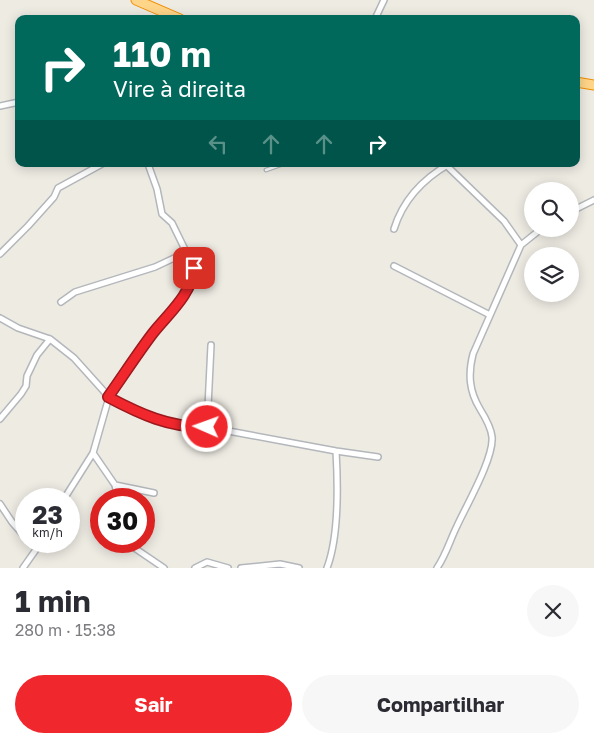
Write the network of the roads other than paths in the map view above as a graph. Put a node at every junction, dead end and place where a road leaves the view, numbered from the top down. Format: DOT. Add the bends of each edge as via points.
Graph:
graph roads {
  1 [pos="136,0"];
  2 [pos="384,0"];
  3 [pos="168,15"];
  4 [pos="377,15"];
  5 [pos="580,83"];
  6 [pos="594,85"];
  7 [pos="15,103"];
  8 [pos="0,106"];
  9 [pos="96,167"];
  10 [pos="149,167"];
  11 [pos="274,167"];
  12 [pos="445,167"];
  13 [pos="450,167"];
  14 [pos="266,170"];
  15 [pos="594,200"];
  16 [pos="579,208"];
  17 [pos="394,229"];
  18 [pos="530,237"];
  19 [pos="521,245"];
  20 [pos="186,252"];
  21 [pos="0,254"];
  22 [pos="394,266"];
  23 [pos="61,302"];
  24 [pos="490,315"];
  25 [pos="0,318"];
  26 [pos="50,339"];
  27 [pos="211,344"];
  28 [pos="108,397"];
  29 [pos="0,419"];
  30 [pos="207,427"];
  31 [pos="336,451"];
  32 [pos="92,453"];
  33 [pos="378,456"];
  34 [pos="115,485"];
  35 [pos="71,488"];
  36 [pos="116,488"];
  37 [pos="130,488"];
  38 [pos="0,504"];
  39 [pos="15,525"];
  40 [pos="34,553"];
  41 [pos="142,553"];
  42 [pos="23,568"];
  43 [pos="164,568"];
  44 [pos="195,568"];
  45 [pos="228,568"];
  46 [pos="241,568"];
  47 [pos="299,568"];
  48 [pos="327,568"];
  49 [pos="437,568"];
  1 -- 3 [label="highway"];
  2 -- 4 [label="street"];
  5 -- 6 [label="highway"];
  7 -- 8 [label="street"];
  9 -- 21 [label="street" via="58,188 54,197"];
  10 -- 20 [label="street" via="162,214 172,223"];
  11 -- 14 [label="lane"];
  12 -- 17 [label="street" via="418,188 398,217"];
  13 -- 19 [label="street" via="504,221"];
  15 -- 16 [label="street"];
  18 -- 19 [label="street"];
  19 -- 24 [label="street"];
  20 -- 23 [label="street" via="155,267 75,292"];
  20 -- 28 [label="street" via="194,268 192,279 179,302"];
  22 -- 24 [label="street"];
  24 -- 49 [label="street" via="473,354 469,379 473,396 486,418 492,438 491,448"];
  25 -- 26 [label="street"];
  26 -- 28 [label="street" via="74,358"];
  26 -- 29 [label="street" via="37,354 21,394"];
  27 -- 30 [label="street"];
  28 -- 30 [label="street" via="141,415 163,422"];
  28 -- 32 [label="street"];
  30 -- 31 [label="street"];
  31 -- 33 [label="street"];
  31 -- 48 [label="street" via="336,511"];
  32 -- 34 [label="street"];
  32 -- 35 [label="street"];
  34 -- 36 [label="street"];
  34 -- 37 [label="street"];
  38 -- 39 [label="street"];
  40 -- 42 [label="street"];
  41 -- 43 [label="street"];
  44 -- 45 [label="street" via="207,562"];
  46 -- 47 [label="street" via="280,564"];
}
